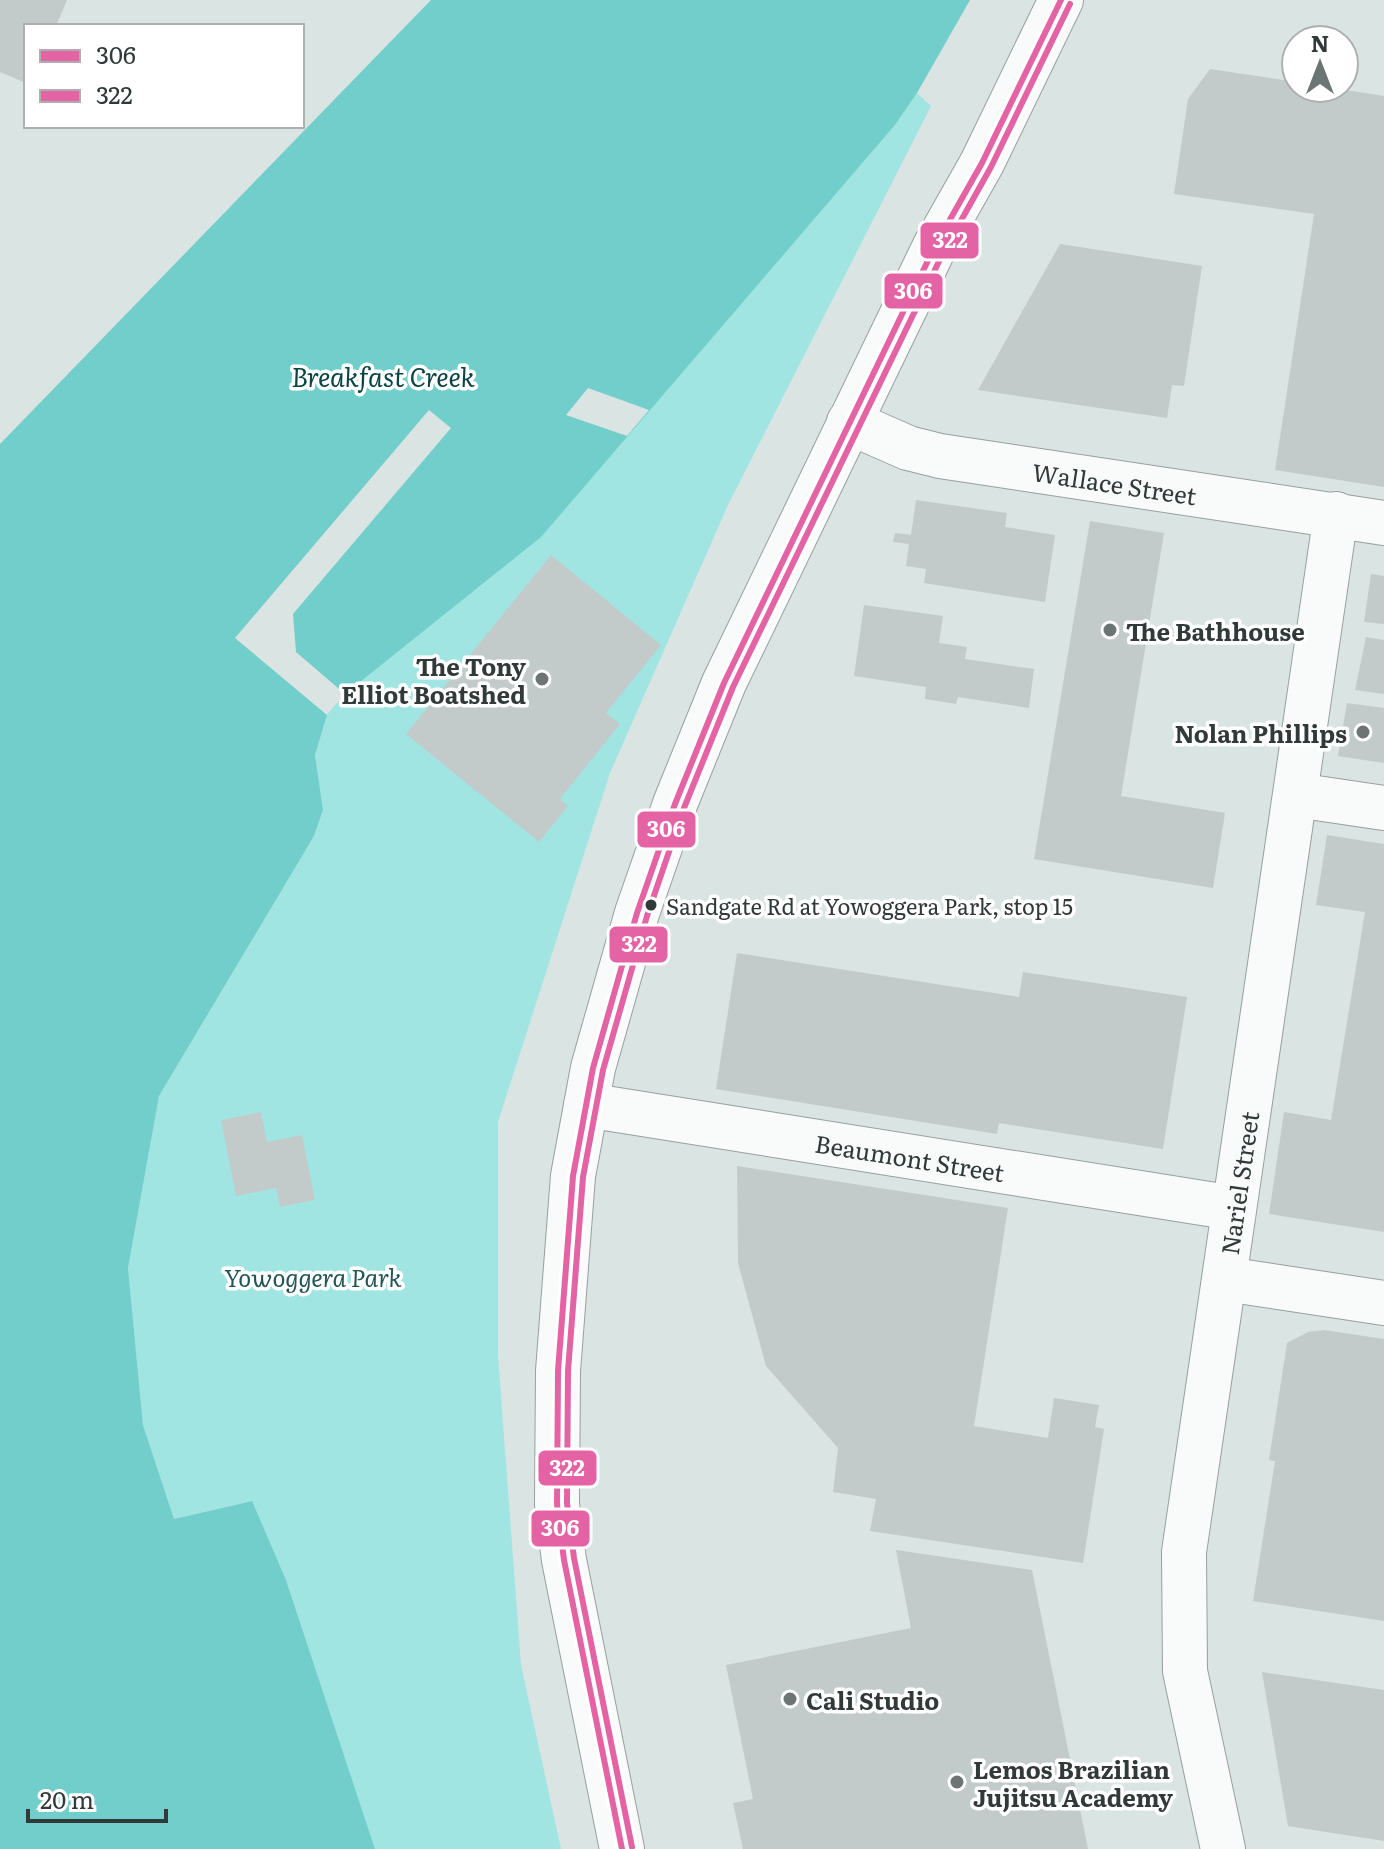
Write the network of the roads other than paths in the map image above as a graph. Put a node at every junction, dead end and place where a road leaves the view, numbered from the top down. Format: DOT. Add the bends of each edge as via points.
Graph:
graph roads {
  1 [pos="1061,0"];
  2 [pos="849,422"];
  3 [pos="1336,514"];
  4 [pos="1384,523"];
  5 [pos="1296,795"];
  6 [pos="1384,808"];
  7 [pos="586,1105"];
  8 [pos="1234,1208"];
  9 [pos="1225,1279"];
  10 [pos="1384,1303"];
  11 [pos="622,1849"];
  12 [pos="1223,1849"];
  1 -- 2 [label="street"];
  2 -- 3 [label="street, Wallace Street" via="940,456"];
  2 -- 7 [label="street" via="724,683 675,804 610,1005"];
  3 -- 4 [label="street, Wallace Street"];
  3 -- 5 [label="street, Nariel Street"];
  5 -- 6 [label="street"];
  5 -- 8 [label="street, Nariel Street"];
  7 -- 8 [label="street, Beaumont Street"];
  7 -- 11 [label="street" via="573,1176 560,1345 557,1504"];
  8 -- 9 [label="street, Nariel Street"];
  9 -- 10 [label="street"];
  9 -- 12 [label="street, Nariel Street" via="1184,1552 1185,1671"];
}
